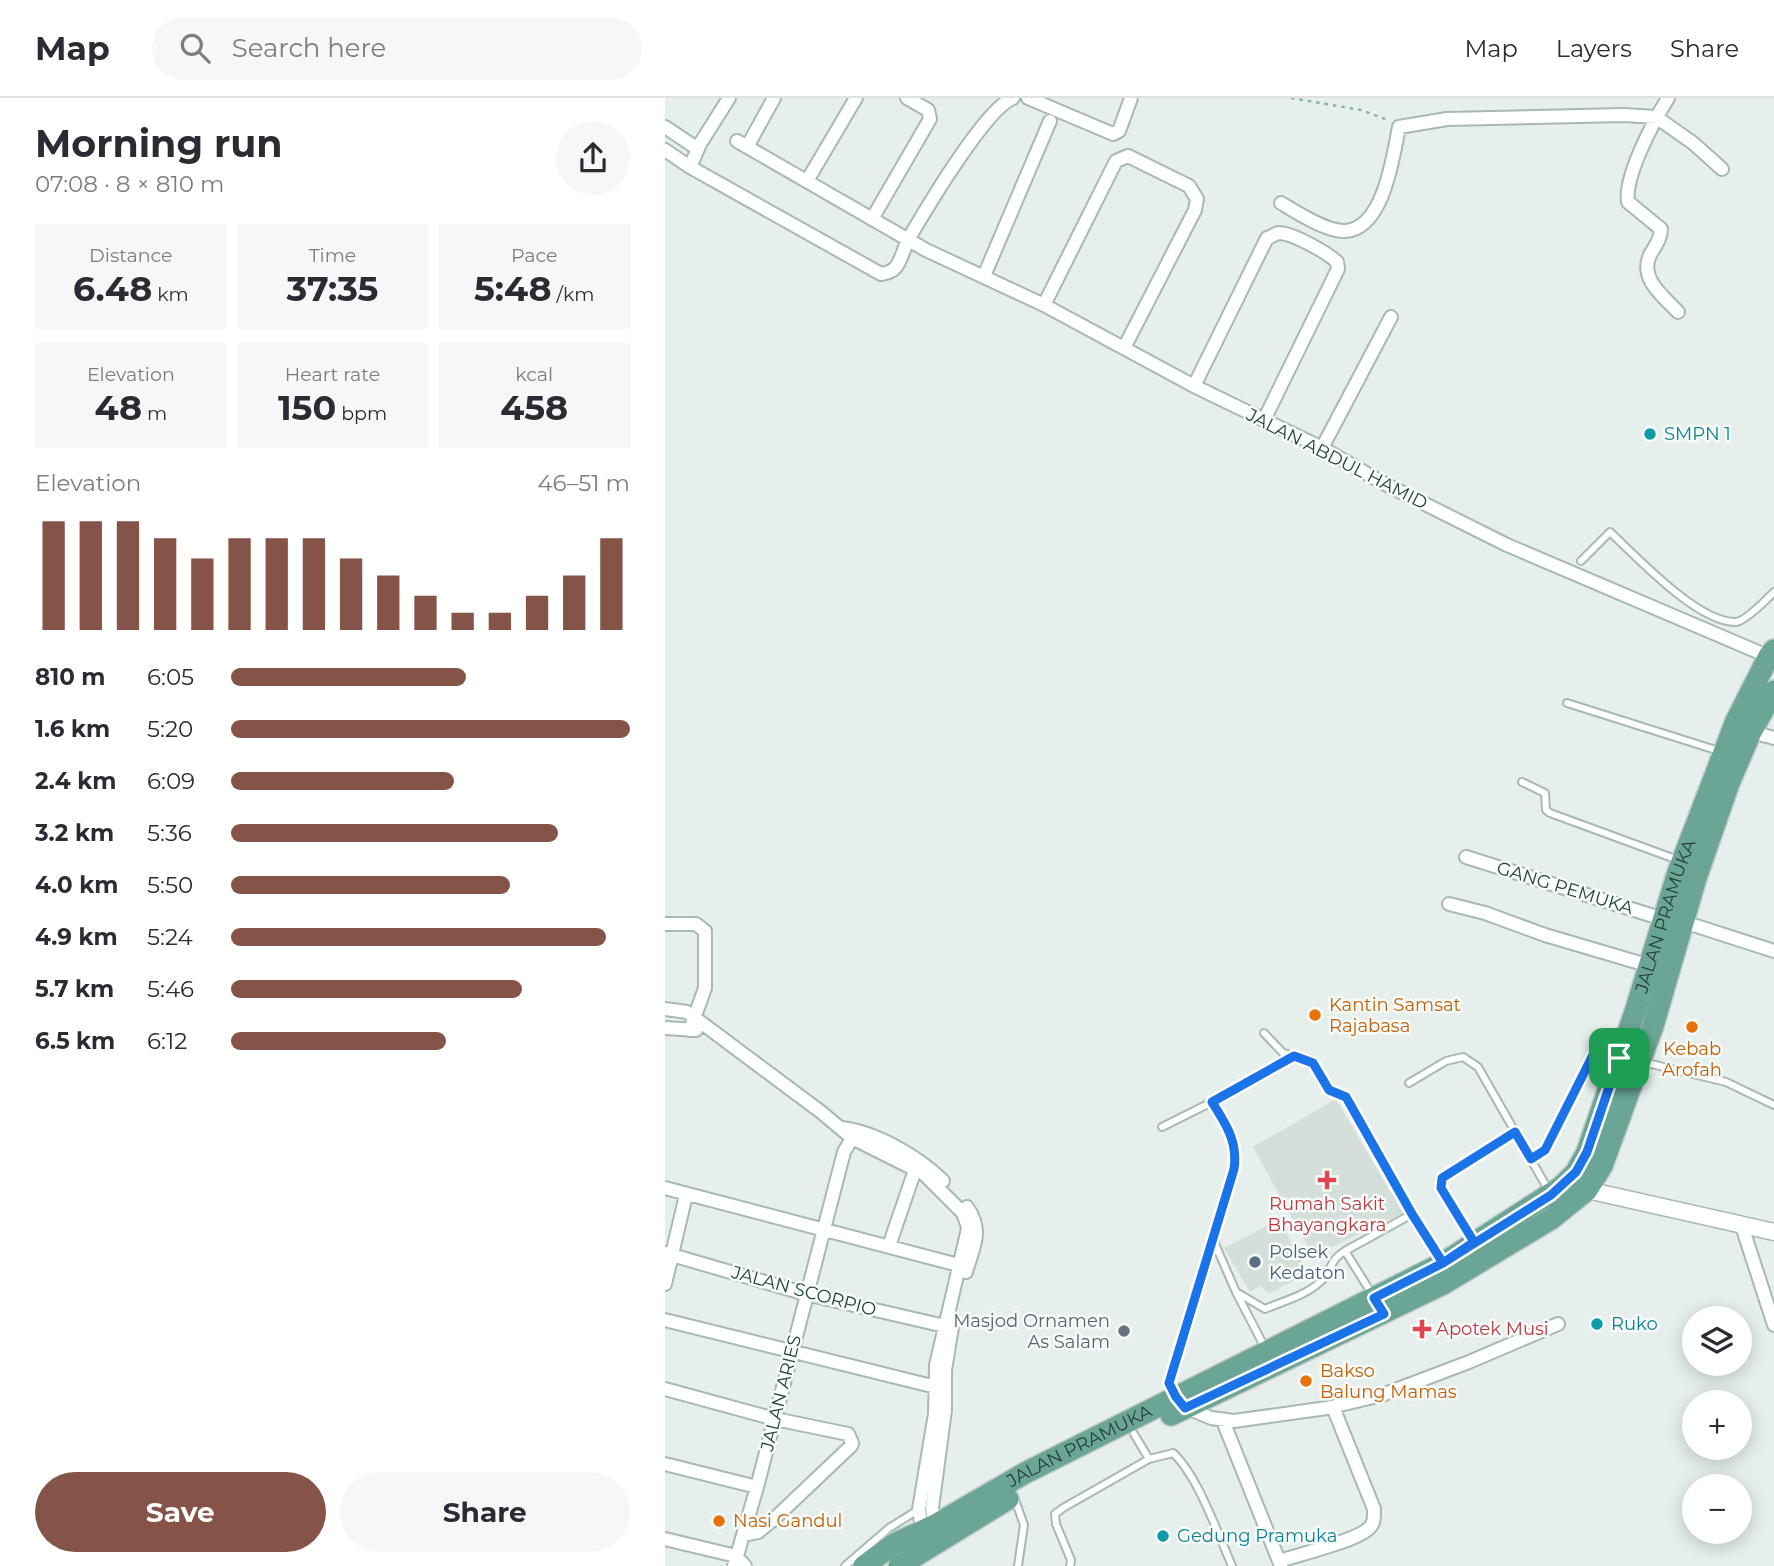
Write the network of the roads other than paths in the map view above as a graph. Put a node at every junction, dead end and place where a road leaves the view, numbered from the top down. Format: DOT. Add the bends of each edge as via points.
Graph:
graph roads {
  1 [pos="729,98"];
  2 [pos="774,98"];
  3 [pos="856,98"];
  4 [pos="907,98"];
  5 [pos="1013,98"];
  6 [pos="1028,98"];
  7 [pos="1131,98"];
  8 [pos="1668,98"];
  9 [pos="1656,117"];
  10 [pos="1050,121"];
  11 [pos="665,127"];
  12 [pos="698,149"];
  13 [pos="665,150"];
  14 [pos="690,167"];
  15 [pos="1722,169"];
  16 [pos="807,181"];
  17 [pos="1281,203"];
  18 [pos="872,219"];
  19 [pos="908,240"];
  20 [pos="983,276"];
  21 [pos="1044,305"];
  22 [pos="1678,312"];
  23 [pos="1391,317"];
  24 [pos="1124,348"];
  25 [pos="1194,386"];
  26 [pos="1263,420"];
  27 [pos="1322,448"];
  28 [pos="1581,561"];
  29 [pos="1774,592"];
  30 [pos="1772,655"];
  31 [pos="1774,691"];
  32 [pos="1567,703"];
  33 [pos="1751,732"];
  34 [pos="1774,738"];
  35 [pos="1724,753"];
  36 [pos="1522,782"];
  37 [pos="1466,857"];
  38 [pos="1686,871"];
  39 [pos="1449,904"];
  40 [pos="1673,920"];
  41 [pos="665,924"];
  42 [pos="1774,951"];
  43 [pos="1650,966"];
  44 [pos="665,1009"];
  45 [pos="693,1024"];
  46 [pos="665,1028"];
  47 [pos="1264,1033"];
  48 [pos="1294,1056"];
  49 [pos="1630,1060"];
  50 [pos="1409,1083"];
  51 [pos="1212,1102"];
  52 [pos="1774,1105"];
  53 [pos="1162,1127"];
  54 [pos="1515,1132"];
  55 [pos="854,1134"];
  56 [pos="1531,1159"];
  57 [pos="917,1164"];
  58 [pos="665,1188"];
  59 [pos="1587,1190"];
  60 [pos="686,1195"];
  61 [pos="1551,1195"];
  62 [pos="1412,1214"];
  63 [pos="1742,1226"];
  64 [pos="822,1229"];
  65 [pos="1774,1232"];
  66 [pos="1212,1237"];
  67 [pos="1474,1242"];
  68 [pos="889,1246"];
  69 [pos="1345,1251"];
  70 [pos="669,1254"];
  71 [pos="1443,1263"];
  72 [pos="963,1266"];
  73 [pos="665,1284"];
  74 [pos="1236,1292"];
  75 [pos="806,1294"];
  76 [pos="1379,1306"];
  77 [pos="665,1320"];
  78 [pos="1558,1324"];
  79 [pos="1774,1325"];
  80 [pos="948,1327"];
  81 [pos="791,1353"];
  82 [pos="1267,1353"];
  83 [pos="939,1388"];
  84 [pos="665,1389"];
  85 [pos="1181,1402"];
  86 [pos="1333,1406"];
  87 [pos="775,1419"];
  88 [pos="1223,1421"];
  89 [pos="1134,1434"];
  90 [pos="1149,1459"];
  91 [pos="665,1464"];
  92 [pos="757,1487"];
  93 [pos="1011,1489"];
  94 [pos="927,1518"];
  95 [pos="743,1535"];
  96 [pos="665,1539"];
  97 [pos="738,1563"];
  98 [pos="1280,1564"];
  99 [pos="845,1566"];
  100 [pos="864,1566"];
  101 [pos="899,1566"];
  102 [pos="1018,1566"];
  103 [pos="1070,1566"];
  104 [pos="1233,1566"];
  1 -- 12 [label="street"];
  2 -- 16 [label="street, JALAN ABDUL HAMID" via="742,144"];
  3 -- 16 [label="street"];
  4 -- 18 [label="street" via="928,110 930,119"];
  5 -- 19 [label="street" via="984,122"];
  6 -- 7 [label="street" via="1113,134 1119,131"];
  8 -- 9 [label="street"];
  9 -- 15 [label="street"];
  9 -- 17 [label="street" via="1447,119 1399,127 1381,200 1359,225 1346,231 1334,229"];
  9 -- 22 [label="street" via="1626,193 1627,202 1661,229 1646,269 1649,279"];
  10 -- 20 [label="street"];
  11 -- 12 [label="street"];
  12 -- 14 [label="street"];
  13 -- 14 [label="street"];
  14 -- 19 [label="street" via="881,274 896,267"];
  16 -- 18 [label="street, JALAN ABDUL HAMID"];
  18 -- 19 [label="street, JALAN ABDUL HAMID"];
  19 -- 20 [label="street, JALAN ABDUL HAMID"];
  20 -- 21 [label="street, JALAN ABDUL HAMID"];
  21 -- 24 [label="street, JALAN ABDUL HAMID"];
  21 -- 24 [label="street" via="1116,161 1128,156 1189,186 1197,199 1195,210"];
  23 -- 27 [label="street"];
  24 -- 25 [label="street, JALAN ABDUL HAMID"];
  25 -- 26 [label="street, JALAN ABDUL HAMID"];
  25 -- 26 [label="street" via="1268,238 1286,235 1322,251 1337,262 1338,269"];
  26 -- 27 [label="street, JALAN ABDUL HAMID"];
  27 -- 30 [label="street, JALAN ABDUL HAMID" via="1507,545"];
  28 -- 29 [label="lane" via="1610,532 1691,606 1734,621 1742,620"];
  30 -- 35 [label="main road, JALAN PRAMUKA"];
  31 -- 33 [label="main road, JALAN PRAMUKA"];
  32 -- 35 [label="lane"];
  33 -- 34 [label="street"];
  33 -- 38 [label="main road, JALAN PRAMUKA"];
  35 -- 38 [label="main road, JALAN PRAMUKA"];
  36 -- 38 [label="lane" via="1545,793 1550,813"];
  37 -- 40 [label="street, GANG PEMUKA"];
  38 -- 40 [label="main road, JALAN PRAMUKA"];
  39 -- 43 [label="street"];
  40 -- 42 [label="street, GANG PEMUKA"];
  40 -- 43 [label="main road, JALAN PRAMUKA"];
  40 -- 49 [label="main road, JALAN PRAMUKA"];
  41 -- 45 [label="street" via="697,924 705,931 705,988"];
  43 -- 49 [label="main road, JALAN PRAMUKA"];
  44 -- 45 [label="street" via="687,1012"];
  45 -- 46 [label="street"];
  45 -- 55 [label="street" via="711,1032"];
  47 -- 48 [label="lane" via="1283,1053"];
  48 -- 51 [label="lane"];
  48 -- 62 [label="lane" via="1313,1063 1329,1090 1346,1097"];
  49 -- 52 [label="lane" via="1726,1082"];
  49 -- 56 [label="lane" via="1593,1055 1549,1144"];
  49 -- 59 [label="main road, JALAN PRAMUKA" via="1601,1166"];
  49 -- 61 [label="main road, JALAN PRAMUKA" via="1576,1172"];
  50 -- 54 [label="lane" via="1446,1061 1468,1059 1478,1067"];
  51 -- 53 [label="lane"];
  51 -- 66 [label="lane" via="1228,1126 1236,1155"];
  54 -- 56 [label="lane"];
  54 -- 67 [label="lane" via="1442,1178 1441,1188"];
  55 -- 57 [label="street"];
  55 -- 64 [label="street, JALAN ARIES" via="843,1152"];
  56 -- 61 [label="lane"];
  57 -- 68 [label="street"];
  57 -- 72 [label="street" via="951,1188 973,1215 976,1237"];
  58 -- 60 [label="street"];
  59 -- 63 [label="street"];
  59 -- 76 [label="main road, JALAN PRAMUKA" via="1551,1219 1443,1284"];
  60 -- 64 [label="street"];
  60 -- 70 [label="street"];
  61 -- 67 [label="main road, JALAN PRAMUKA"];
  62 -- 69 [label="lane"];
  62 -- 71 [label="lane"];
  63 -- 65 [label="street"];
  63 -- 79 [label="street"];
  64 -- 68 [label="street"];
  64 -- 75 [label="street, JALAN ARIES"];
  66 -- 74 [label="lane"];
  66 -- 85 [label="lane" via="1169,1383"];
  67 -- 71 [label="main road, JALAN PRAMUKA"];
  68 -- 72 [label="street"];
  69 -- 74 [label="lane" via="1310,1290 1265,1309"];
  69 -- 76 [label="lane"];
  70 -- 73 [label="street"];
  70 -- 75 [label="street, JALAN SCORPIO"];
  71 -- 76 [label="main road, JALAN PRAMUKA"];
  72 -- 80 [label="street"];
  74 -- 82 [label="lane"];
  75 -- 80 [label="street, JALAN SCORPIO"];
  75 -- 81 [label="street, JALAN ARIES"];
  76 -- 82 [label="main road, JALAN PRAMUKA"];
  76 -- 85 [label="main road, JALAN PRAMUKA"];
  77 -- 81 [label="street"];
  78 -- 86 [label="street" via="1382,1395"];
  80 -- 83 [label="street"];
  81 -- 83 [label="street"];
  81 -- 87 [label="street, JALAN ARIES"];
  82 -- 85 [label="main road, JALAN PRAMUKA"];
  83 -- 94 [label="street" via="944,1410"];
  84 -- 87 [label="street"];
  85 -- 88 [label="street"];
  85 -- 89 [label="main road, JALAN PRAMUKA"];
  85 -- 93 [label="main road, JALAN PRAMUKA"];
  86 -- 88 [label="street"];
  86 -- 98 [label="street" via="1374,1509 1374,1522 1349,1538"];
  87 -- 92 [label="street, JALAN ARIES"];
  87 -- 95 [label="street" via="848,1434 852,1443 773,1520 758,1532"];
  88 -- 98 [label="street"];
  89 -- 90 [label="lane"];
  89 -- 93 [label="main road, JALAN PRAMUKA"];
  90 -- 103 [label="lane" via="1055,1514"];
  90 -- 104 [label="lane" via="1173,1453 1180,1459"];
  91 -- 92 [label="street"];
  92 -- 95 [label="street, JALAN ARIES"];
  93 -- 94 [label="main road, JALAN PRAMUKA"];
  93 -- 101 [label="main road, JALAN PRAMUKA"];
  93 -- 102 [label="lane" via="1024,1525"];
  94 -- 99 [label="lane" via="889,1528"];
  94 -- 100 [label="main road, JALAN PRAMUKA"];
  95 -- 97 [label="street, JALAN ARIES"];
  96 -- 97 [label="street"];
}
